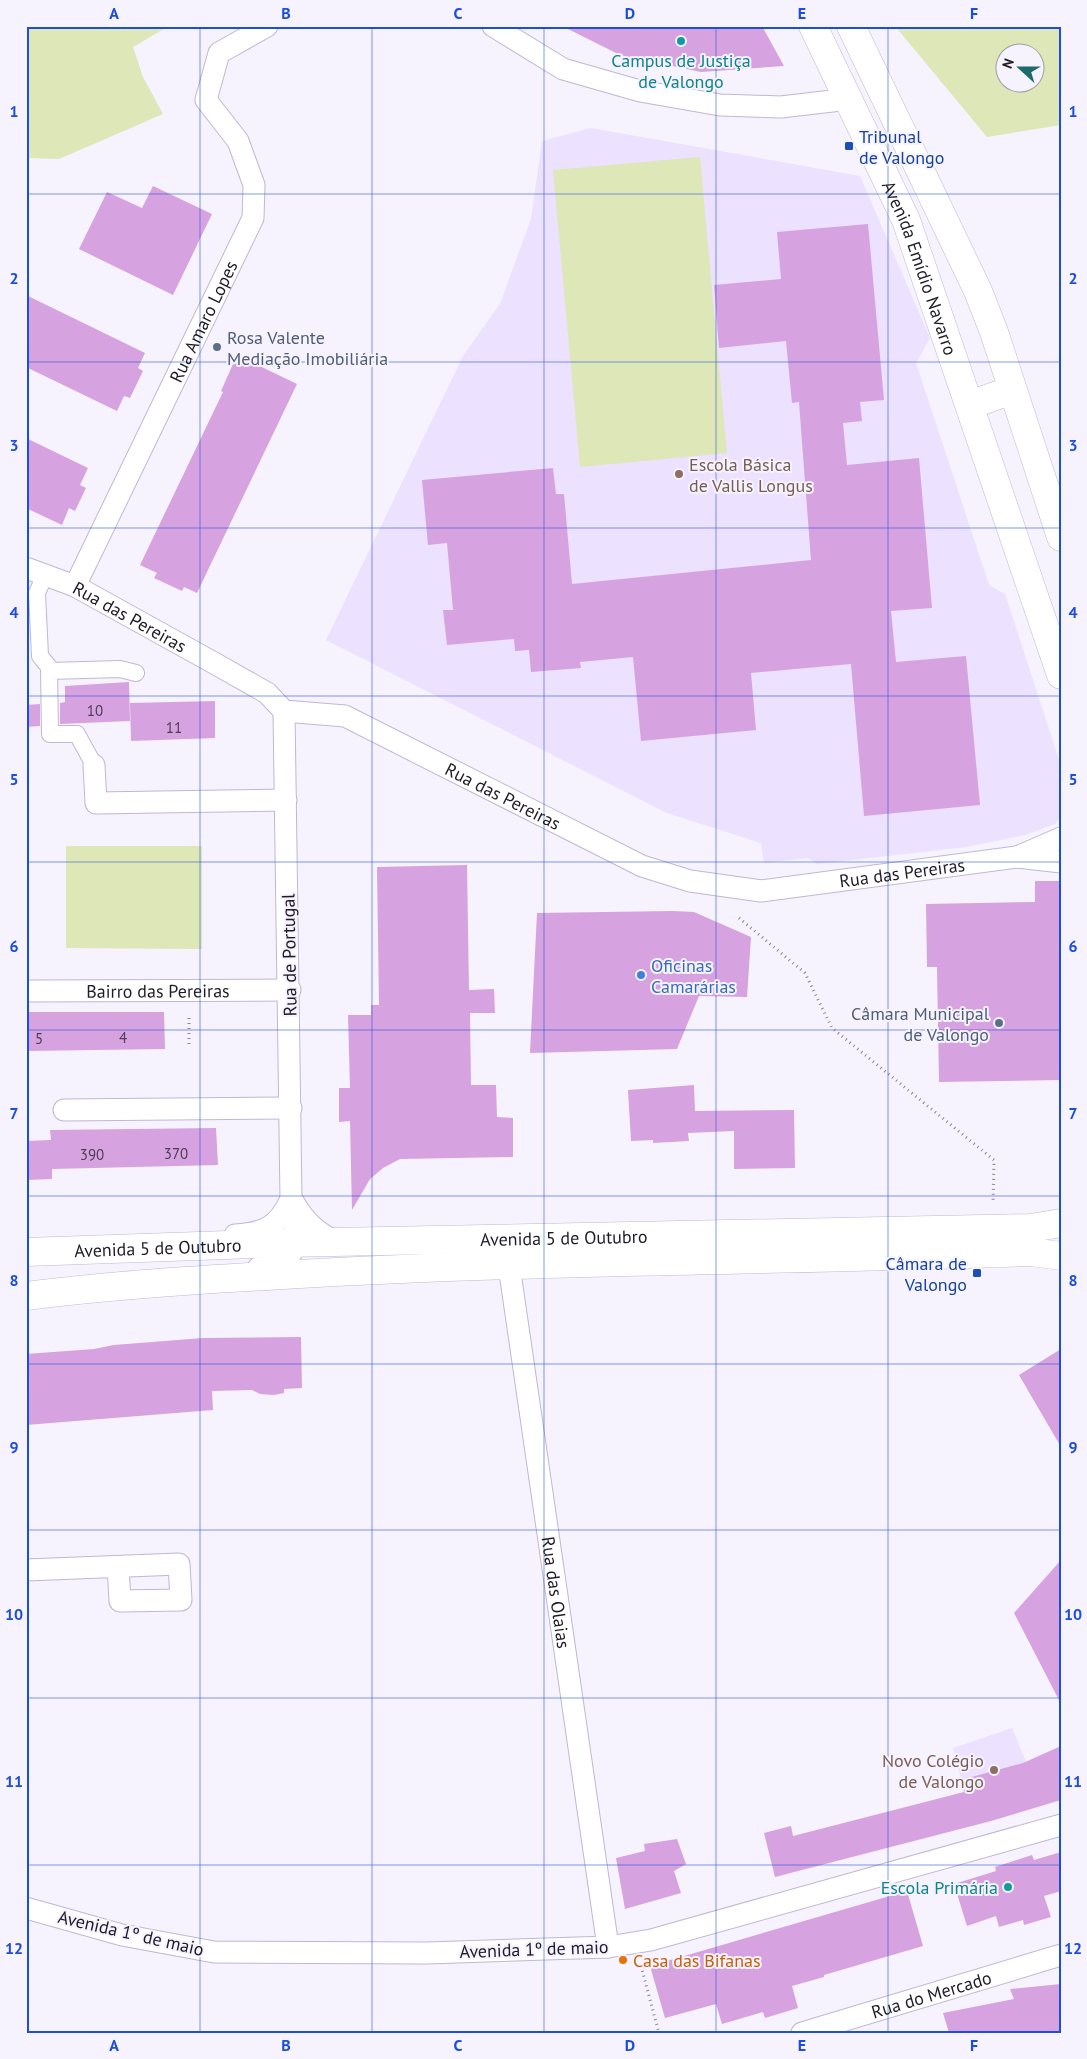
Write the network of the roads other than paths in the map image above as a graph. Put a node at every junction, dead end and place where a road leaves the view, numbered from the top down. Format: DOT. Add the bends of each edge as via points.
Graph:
graph roads {
  1 [pos="267,26"];
  2 [pos="493,26"];
  3 [pos="813,26"];
  4 [pos="851,26"];
  5 [pos="849,99"];
  6 [pos="1012,390"];
  7 [pos="970,405"];
  8 [pos="1061,537"];
  9 [pos="36,571"];
  10 [pos="75,586"];
  11 [pos="49,671"];
  12 [pos="136,673"];
  13 [pos="1061,675"];
  14 [pos="284,711"];
  15 [pos="94,765"];
  16 [pos="286,800"];
  17 [pos="1061,838"];
  18 [pos="1017,858"];
  19 [pos="1061,862"];
  20 [pos="26,990"];
  21 [pos="290,990"];
  22 [pos="291,1108"];
  23 [pos="64,1110"];
  24 [pos="292,1199"];
  25 [pos="1061,1224"];
  26 [pos="337,1242"];
  27 [pos="295,1243"];
  28 [pos="220,1246"];
  29 [pos="64,1251"];
  30 [pos="507,1251"];
  31 [pos="26,1252"];
  32 [pos="1061,1256"];
  33 [pos="201,1280"];
  34 [pos="67,1291"];
  35 [pos="26,1296"];
  36 [pos="118,1566"];
  37 [pos="26,1570"];
  38 [pos="1061,1825"];
  39 [pos="26,1908"];
  40 [pos="608,1946"];
  41 [pos="1061,1955"];
  42 [pos="802,2033"];
  1 -- 10 [label="street, Rua Amaro Lopes" via="219,54 206,100 238,141 254,185 253,218"];
  2 -- 5 [label="street" via="563,69 640,91 720,104 780,107"];
  3 -- 5 [label="main road, Avenida Emídio Navarro"];
  4 -- 6 [label="main road, Avenida Emídio Navarro" via="978,291"];
  5 -- 7 [label="main road, Avenida Emídio Navarro" via="906,220"];
  6 -- 7 [label="main road"];
  6 -- 8 [label="main road, Avenida Emídio Navarro"];
  7 -- 13 [label="main road, Avenida Emídio Navarro"];
  9 -- 10 [label="street, Rua das Pereiras"];
  9 -- 11 [label="street" via="40,656"];
  10 -- 14 [label="street, Rua das Pereiras" via="267,693"];
  11 -- 12 [label="street" via="120,669"];
  11 -- 15 [label="street" via="50,734 77,734"];
  14 -- 16 [label="street, Rua de Portugal"];
  14 -- 18 [label="street, Rua das Pereiras" via="345,716 642,866 690,881 762,891"];
  15 -- 16 [label="street" via="96,803"];
  16 -- 21 [label="street, Rua de Portugal"];
  17 -- 18 [label="street, Rua das Pereiras"];
  18 -- 19 [label="street, Rua das Pereiras"];
  20 -- 21 [label="street, Bairro das Pereiras"];
  21 -- 22 [label="street, Rua de Portugal"];
  22 -- 23 [label="street"];
  22 -- 24 [label="street, Rua de Portugal"];
  24 -- 26 [label="street" via="307,1222 321,1235"];
  24 -- 27 [label="street, Rua de Portugal"];
  24 -- 28 [label="street" via="284,1214 270,1228 232,1236"];
  25 -- 30 [label="main road, Avenida 5 de Outubro" via="1031,1228"];
  26 -- 27 [label="main road, Avenida 5 de Outubro"];
  26 -- 30 [label="main road, Avenida 5 de Outubro"];
  27 -- 28 [label="main road, Avenida 5 de Outubro"];
  27 -- 33 [label="street" via="290,1258 279,1265 214,1270"];
  28 -- 29 [label="main road, Avenida 5 de Outubro"];
  29 -- 31 [label="main road, Avenida 5 de Outubro"];
  29 -- 34 [label="main road, Avenida 5 de Outubro"];
  30 -- 32 [label="main road, Avenida 5 de Outubro" via="830,1259 1031,1252"];
  30 -- 33 [label="main road, Avenida 5 de Outubro" via="432,1266"];
  30 -- 40 [label="street, Rua das Olaias"];
  33 -- 34 [label="main road, Avenida 5 de Outubro"];
  34 -- 35 [label="main road, Avenida 5 de Outubro"];
  36 -- 37 [label="street"];
  38 -- 40 [label="street, Avenida 1º de maio" via="651,1940"];
  39 -- 40 [label="street, Avenida 1º de maio" via="122,1935 214,1952 427,1953"];
  41 -- 42 [label="street, Rua do Mercado"];
}
